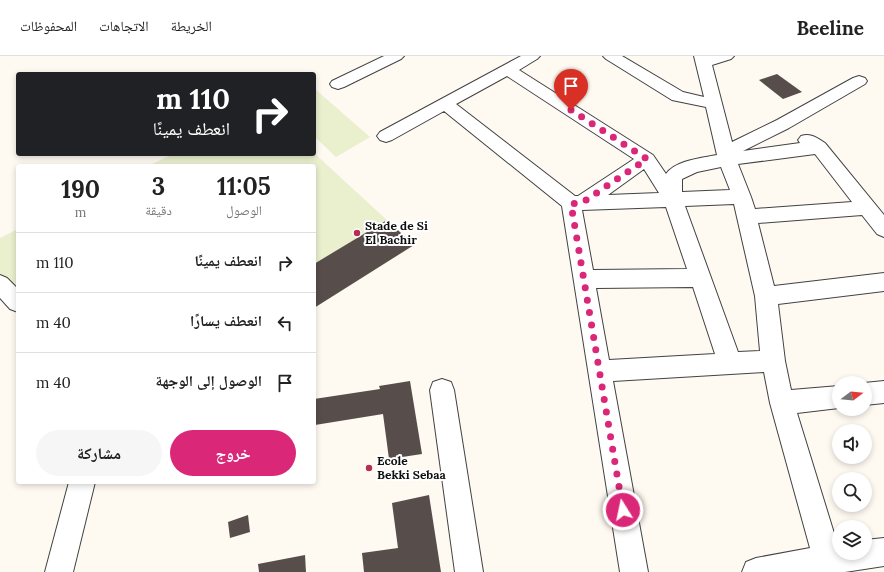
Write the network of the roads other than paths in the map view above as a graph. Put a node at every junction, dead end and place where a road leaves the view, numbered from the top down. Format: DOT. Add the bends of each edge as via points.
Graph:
graph roads {
  1 [pos="396,56"];
  2 [pos="532,56"];
  3 [pos="611,56"];
  4 [pos="726,56"];
  5 [pos="703,59"];
  6 [pos="507,69"];
  7 [pos="859,81"];
  8 [pos="338,84"];
  9 [pos="445,104"];
  10 [pos="714,104"];
  11 [pos="783,124"];
  12 [pos="386,136"];
  13 [pos="819,147"];
  14 [pos="726,155"];
  15 [pos="647,159"];
  16 [pos="673,200"];
  17 [pos="577,203"];
  18 [pos="744,207"];
  19 [pos="866,208"];
  20 [pos="884,229"];
  21 [pos="700,278"];
  22 [pos="583,279"];
  23 [pos="884,282"];
  24 [pos="0,284"];
  25 [pos="766,296"];
  26 [pos="16,301"];
  27 [pos="774,361"];
  28 [pos="730,363"];
  29 [pos="599,371"];
  30 [pos="442,390"];
  31 [pos="884,392"];
  32 [pos="872,393"];
  33 [pos="832,398"];
  34 [pos="782,404"];
  35 [pos="81,484"];
  36 [pos="884,552"];
  37 [pos="828,565"];
  38 [pos="59,572"];
  39 [pos="469,572"];
  40 [pos="634,572"];
  41 [pos="756,572"];
  1 -- 8 [label="street"];
  2 -- 6 [label="street"];
  3 -- 10 [label="street" via="678,96"];
  4 -- 5 [label="street"];
  5 -- 10 [label="street"];
  6 -- 9 [label="street"];
  6 -- 15 [label="street"];
  7 -- 11 [label="street"];
  9 -- 12 [label="street"];
  9 -- 17 [label="street"];
  10 -- 14 [label="street"];
  11 -- 13 [label="street"];
  11 -- 14 [label="street"];
  13 -- 14 [label="street"];
  13 -- 19 [label="street"];
  14 -- 16 [label="street" via="676,174 672,180"];
  14 -- 18 [label="street"];
  15 -- 16 [label="street"];
  15 -- 17 [label="street"];
  16 -- 17 [label="street"];
  16 -- 18 [label="street"];
  16 -- 21 [label="street"];
  17 -- 22 [label="street"];
  18 -- 19 [label="street"];
  18 -- 25 [label="street"];
  19 -- 20 [label="street"];
  21 -- 22 [label="street"];
  21 -- 28 [label="street"];
  22 -- 29 [label="street"];
  23 -- 25 [label="street"];
  24 -- 26 [label="street"];
  25 -- 27 [label="street"];
  27 -- 28 [label="street"];
  27 -- 34 [label="street"];
  28 -- 29 [label="street"];
  29 -- 40 [label="street"];
  30 -- 39 [label="street"];
  31 -- 32 [label="street"];
  33 -- 34 [label="street"];
  34 -- 37 [label="street"];
  35 -- 38 [label="street"];
  36 -- 37 [label="street"];
  37 -- 41 [label="street"];
}
